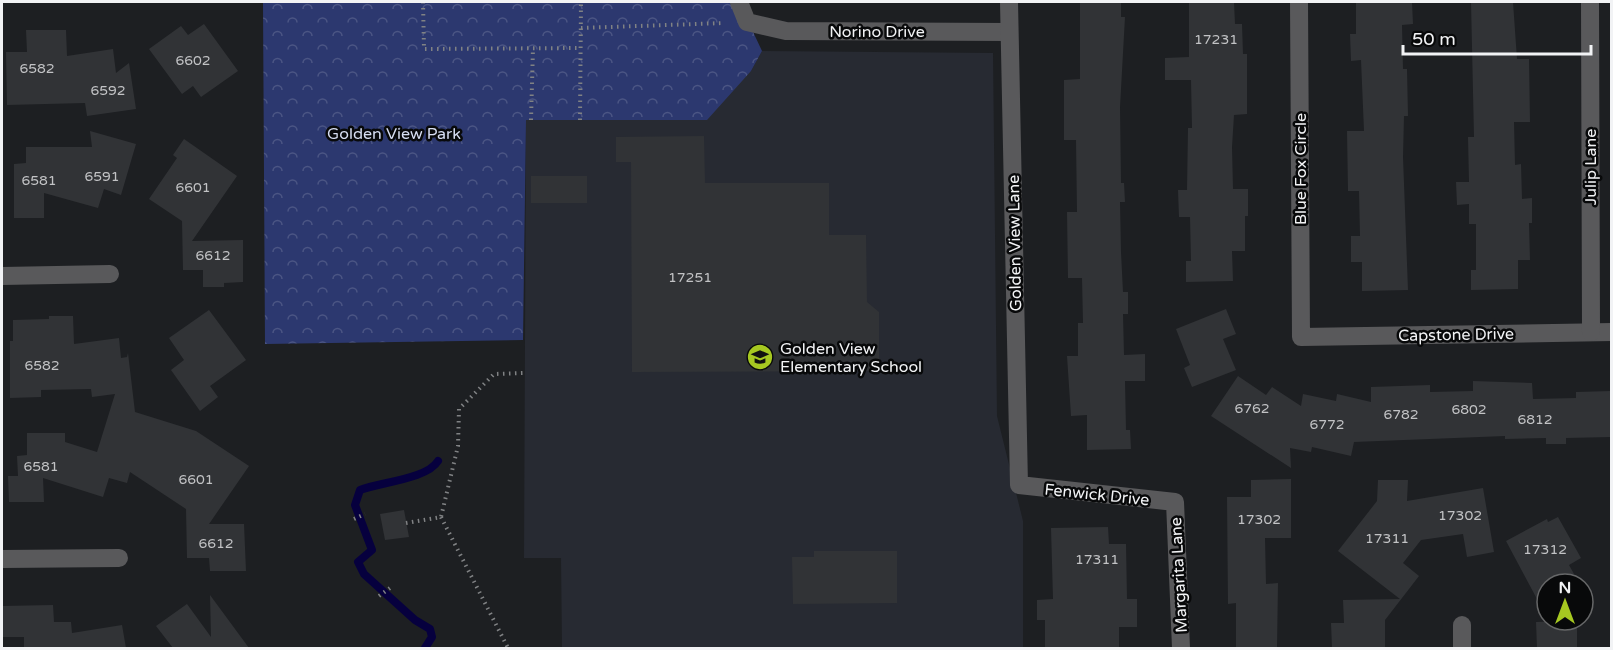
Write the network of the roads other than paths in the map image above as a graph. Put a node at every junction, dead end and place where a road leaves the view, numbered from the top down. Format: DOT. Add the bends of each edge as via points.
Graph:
graph roads {
  1 [pos="739,2"];
  2 [pos="1009,2"];
  3 [pos="1299,2"];
  4 [pos="1590,2"];
  5 [pos="1009,32"];
  6 [pos="110,274"];
  7 [pos="2,276"];
  8 [pos="1591,332"];
  9 [pos="1611,332"];
  10 [pos="1301,337"];
  11 [pos="1019,485"];
  12 [pos="1174,502"];
  13 [pos="118,558"];
  14 [pos="2,559"];
  15 [pos="1462,625"];
  16 [pos="1181,648"];
  17 [pos="1462,648"];
  1 -- 5 [label="street, Norino Drive" via="747,22 786,31"];
  2 -- 5 [label="street, Golden View Lane"];
  3 -- 10 [label="street, Blue Fox Circle"];
  4 -- 8 [label="street, Julip Lane"];
  5 -- 11 [label="street, Golden View Lane"];
  6 -- 7 [label="street"];
  8 -- 9 [label="street, Capstone Drive"];
  8 -- 10 [label="street, Capstone Drive"];
  11 -- 12 [label="street, Fenwick Drive"];
  12 -- 16 [label="street, Margarita Lane"];
  13 -- 14 [label="street"];
  15 -- 17 [label="street"];
}
